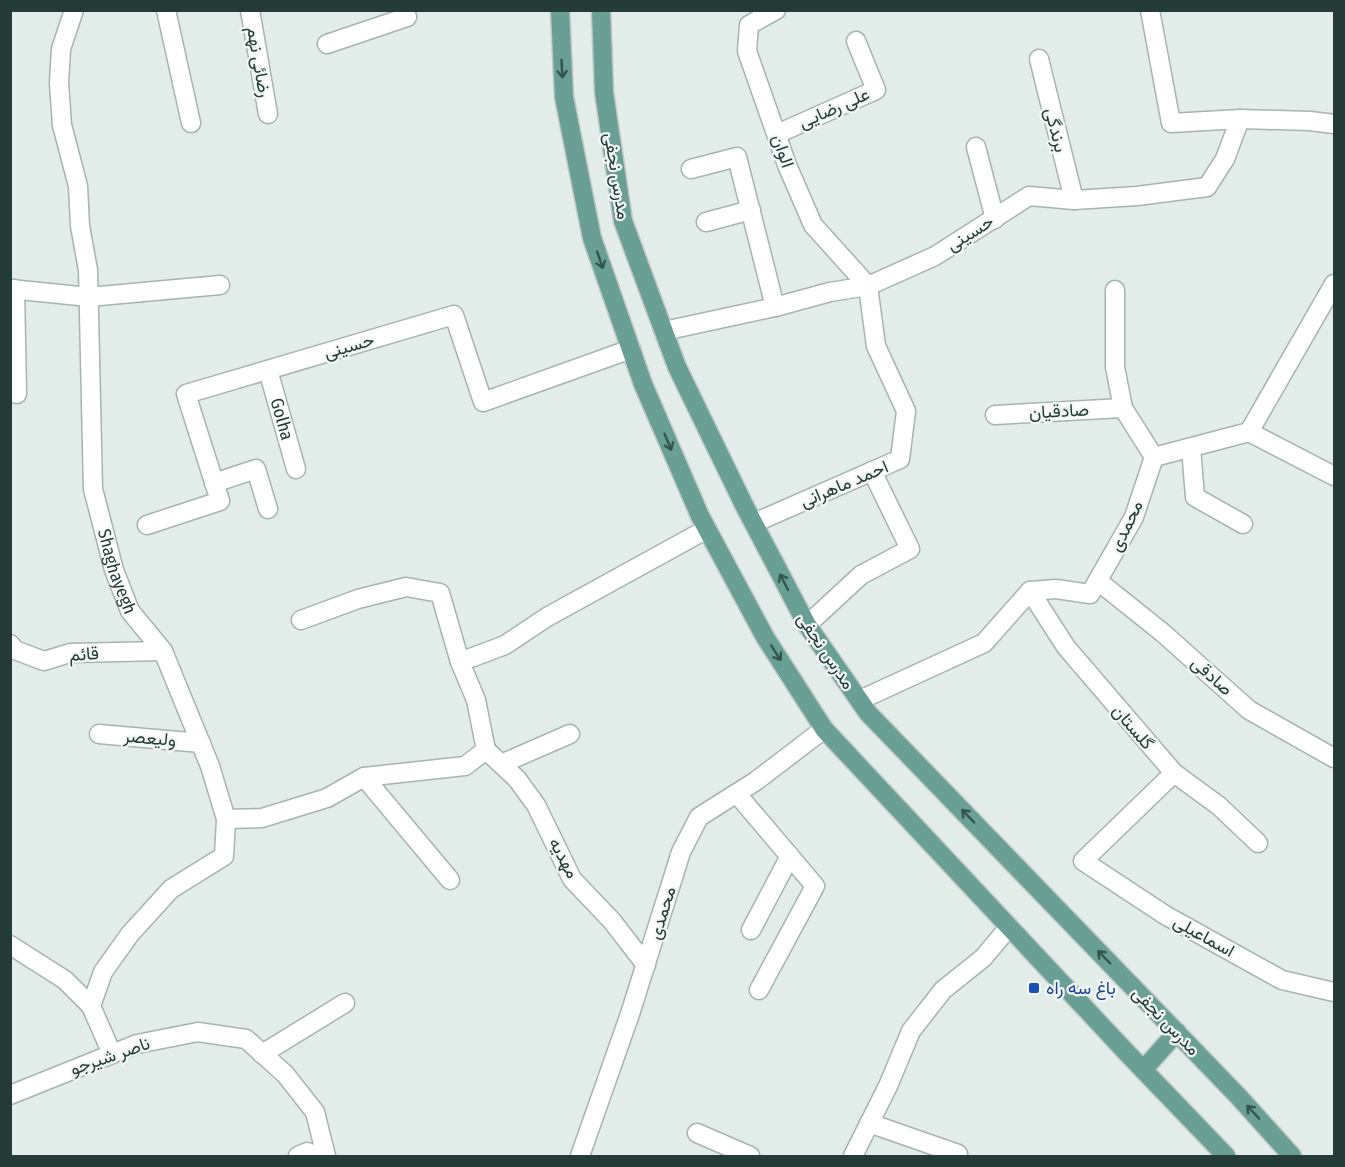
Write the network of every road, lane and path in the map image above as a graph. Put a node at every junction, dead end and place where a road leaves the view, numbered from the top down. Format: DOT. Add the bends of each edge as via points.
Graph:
graph roads {
  1 [pos="74,10"];
  2 [pos="166,10"];
  3 [pos="250,10"];
  4 [pos="404,10"];
  5 [pos="560,10"];
  6 [pos="601,10"];
  7 [pos="776,10"];
  8 [pos="1150,10"];
  9 [pos="856,40"];
  10 [pos="327,44"];
  11 [pos="1039,59"];
  12 [pos="268,114"];
  13 [pos="1240,119"];
  14 [pos="191,123"];
  15 [pos="1335,124"];
  16 [pos="777,134"];
  17 [pos="976,147"];
  18 [pos="691,169"];
  19 [pos="1074,200"];
  20 [pos="751,210"];
  21 [pos="994,219"];
  22 [pos="706,222"];
  23 [pos="1335,284"];
  24 [pos="220,285"];
  25 [pos="868,286"];
  26 [pos="13,289"];
  27 [pos="1115,290"];
  28 [pos="89,297"];
  29 [pos="775,307"];
  30 [pos="664,331"];
  31 [pos="631,349"];
  32 [pos="268,370"];
  33 [pos="17,394"];
  34 [pos="1123,408"];
  35 [pos="994,415"];
  36 [pos="1249,432"];
  37 [pos="1191,448"];
  38 [pos="1154,457"];
  39 [pos="296,469"];
  40 [pos="872,471"];
  41 [pos="1335,476"];
  42 [pos="214,483"];
  43 [pos="268,509"];
  44 [pos="754,522"];
  45 [pos="1243,524"];
  46 [pos="147,525"];
  47 [pos="708,529"];
  48 [pos="1098,581"];
  49 [pos="1030,591"];
  50 [pos="301,620"];
  51 [pos="807,626"];
  52 [pos="10,644"];
  53 [pos="163,651"];
  54 [pos="460,662"];
  55 [pos="860,700"];
  56 [pos="824,729"];
  57 [pos="99,734"];
  58 [pos="570,734"];
  59 [pos="201,743"];
  60 [pos="486,750"];
  61 [pos="1335,758"];
  62 [pos="501,764"];
  63 [pos="1174,773"];
  64 [pos="364,777"];
  65 [pos="737,794"];
  66 [pos="226,819"];
  67 [pos="1258,843"];
  68 [pos="790,856"];
  69 [pos="450,880"];
  70 [pos="1009,927"];
  71 [pos="751,930"];
  72 [pos="10,945"];
  73 [pos="646,965"];
  74 [pos="759,990"];
  75 [pos="1335,992"];
  76 [pos="345,1003"];
  77 [pos="91,1006"];
  78 [pos="1177,1032"];
  79 [pos="112,1054"];
  80 [pos="262,1054"];
  81 [pos="1143,1070"];
  82 [pos="10,1095"];
  83 [pos="869,1123"];
  84 [pos="697,1133"];
  85 [pos="958,1154"];
  86 [pos="298,1156"];
  87 [pos="318,1156"];
  88 [pos="326,1156"];
  89 [pos="580,1156"];
  90 [pos="750,1156"];
  91 [pos="854,1156"];
  92 [pos="1226,1156"];
  93 [pos="1292,1156"];
  1 -- 28 [label="street, Shaghayegh" via="61,49 59,82 62,124 78,186"];
  2 -- 14 [label="street"];
  3 -- 12 [label="street, رضائی نهم"];
  4 -- 10 [label="street" via="407,17"];
  5 -- 31 [label="main road, مدرس نجفی, one-way" via="564,97 592,238"];
  6 -- 30 [label="main road, مدرس نجفی" via="604,92 623,221"];
  7 -- 16 [label="street, الوان" via="749,26 747,51"];
  8 -- 13 [label="street" via="1172,123"];
  9 -- 16 [label="street, علی رضایی" via="876,90"];
  11 -- 19 [label="street, برندگی"];
  13 -- 15 [label="street"];
  13 -- 19 [label="street, حسینی" via="1225,159 1207,187"];
  16 -- 25 [label="street, الوان" via="813,225"];
  17 -- 21 [label="street"];
  18 -- 20 [label="street" via="737,157"];
  19 -- 21 [label="street, حسینی" via="1029,196"];
  20 -- 22 [label="street"];
  20 -- 29 [label="street"];
  21 -- 25 [label="street, حسینی" via="935,256"];
  23 -- 36 [label="street"];
  24 -- 28 [label="street"];
  25 -- 29 [label="street, حسینی"];
  25 -- 40 [label="street, احمد ماهرانی" via="876,346 906,411 900,459"];
  26 -- 28 [label="street"];
  26 -- 33 [label="street"];
  27 -- 34 [label="street" via="1115,367"];
  28 -- 53 [label="street, Shaghayegh" via="93,489 114,570 130,611"];
  29 -- 30 [label="street, حسینی"];
  30 -- 44 [label="main road, مدرس نجفی" via="677,367"];
  31 -- 32 [label="street, حسینی" via="483,402 454,315"];
  31 -- 47 [label="main road, مدرس نجفی, one-way"];
  32 -- 39 [label="street, Golha"];
  32 -- 42 [label="street, حسینی" via="186,394"];
  34 -- 35 [label="street, صادقیان"];
  34 -- 38 [label="street"];
  36 -- 37 [label="street"];
  36 -- 41 [label="street"];
  37 -- 38 [label="street"];
  37 -- 45 [label="street" via="1195,496"];
  38 -- 48 [label="street, محمدی" via="1134,517"];
  40 -- 44 [label="street, احمد ماهرانی"];
  40 -- 51 [label="street" via="910,549 861,575"];
  42 -- 43 [label="street" via="255,469"];
  42 -- 46 [label="street, حسینی" via="220,501"];
  51 -- 44 [label="main road, مدرس نجفی, one-way"];
  47 -- 54 [label="street" via="547,617 506,645"];
  47 -- 56 [label="main road, مدرس نجفی, one-way" via="765,637"];
  48 -- 49 [label="street" via="1090,594 1056,589"];
  48 -- 61 [label="street, صادقی" via="1249,710"];
  49 -- 55 [label="street" via="984,643"];
  49 -- 63 [label="street, گلستان" via="1066,647"];
  50 -- 54 [label="street" via="406,587 440,593"];
  51 -- 55 [label="main road, مدرس نجفی"];
  52 -- 53 [label="street, قائم" via="15,650 44,661 70,653"];
  53 -- 59 [label="street, Shaghayegh"];
  54 -- 60 [label="street" via="476,700"];
  78 -- 55 [label="main road, مدرس نجفی, one-way" via="868,713"];
  56 -- 65 [label="street, محمدی"];
  56 -- 70 [label="main road, مدرس نجفی"];
  57 -- 59 [label="street, ولیعصر"];
  58 -- 62 [label="street"];
  59 -- 66 [label="street, Shaghayegh"];
  60 -- 62 [label="street, مهدیه"];
  60 -- 64 [label="street" via="465,766"];
  62 -- 73 [label="street, مهدیه" via="536,805 572,879"];
  63 -- 67 [label="street, گلستان" via="1219,806"];
  63 -- 75 [label="street, اسماعیلی" via="1083,861 1165,915 1282,980"];
  64 -- 66 [label="street" via="327,798 262,818"];
  64 -- 69 [label="street"];
  65 -- 68 [label="street"];
  65 -- 73 [label="street, محمدی" via="699,817 681,852"];
  66 -- 77 [label="street, Shaghayegh" via="224,856 171,889 130,934 103,972"];
  68 -- 71 [label="street"];
  68 -- 74 [label="street" via="815,886"];
  70 -- 81 [label="main road, مدرس نجفی"];
  70 -- 83 [label="street" via="983,958 944,990 911,1031"];
  72 -- 77 [label="street" via="65,980"];
  73 -- 89 [label="street, محمدی"];
  76 -- 80 [label="street"];
  77 -- 79 [label="street"];
  78 -- 81 [label="main road"];
  93 -- 78 [label="main road, مدرس نجفی, one-way"];
  79 -- 80 [label="street, ناصر شیرجو" via="137,1044 198,1032 246,1039"];
  79 -- 82 [label="street, ناصر شیرجو"];
  80 -- 88 [label="street, ناصر شیرجو" via="285,1074 315,1112"];
  81 -- 92 [label="main road, مدرس نجفی"];
  83 -- 85 [label="street"];
  83 -- 91 [label="street"];
  84 -- 90 [label="street"];
  86 -- 87 [label="street" via="307,1152"];
}
